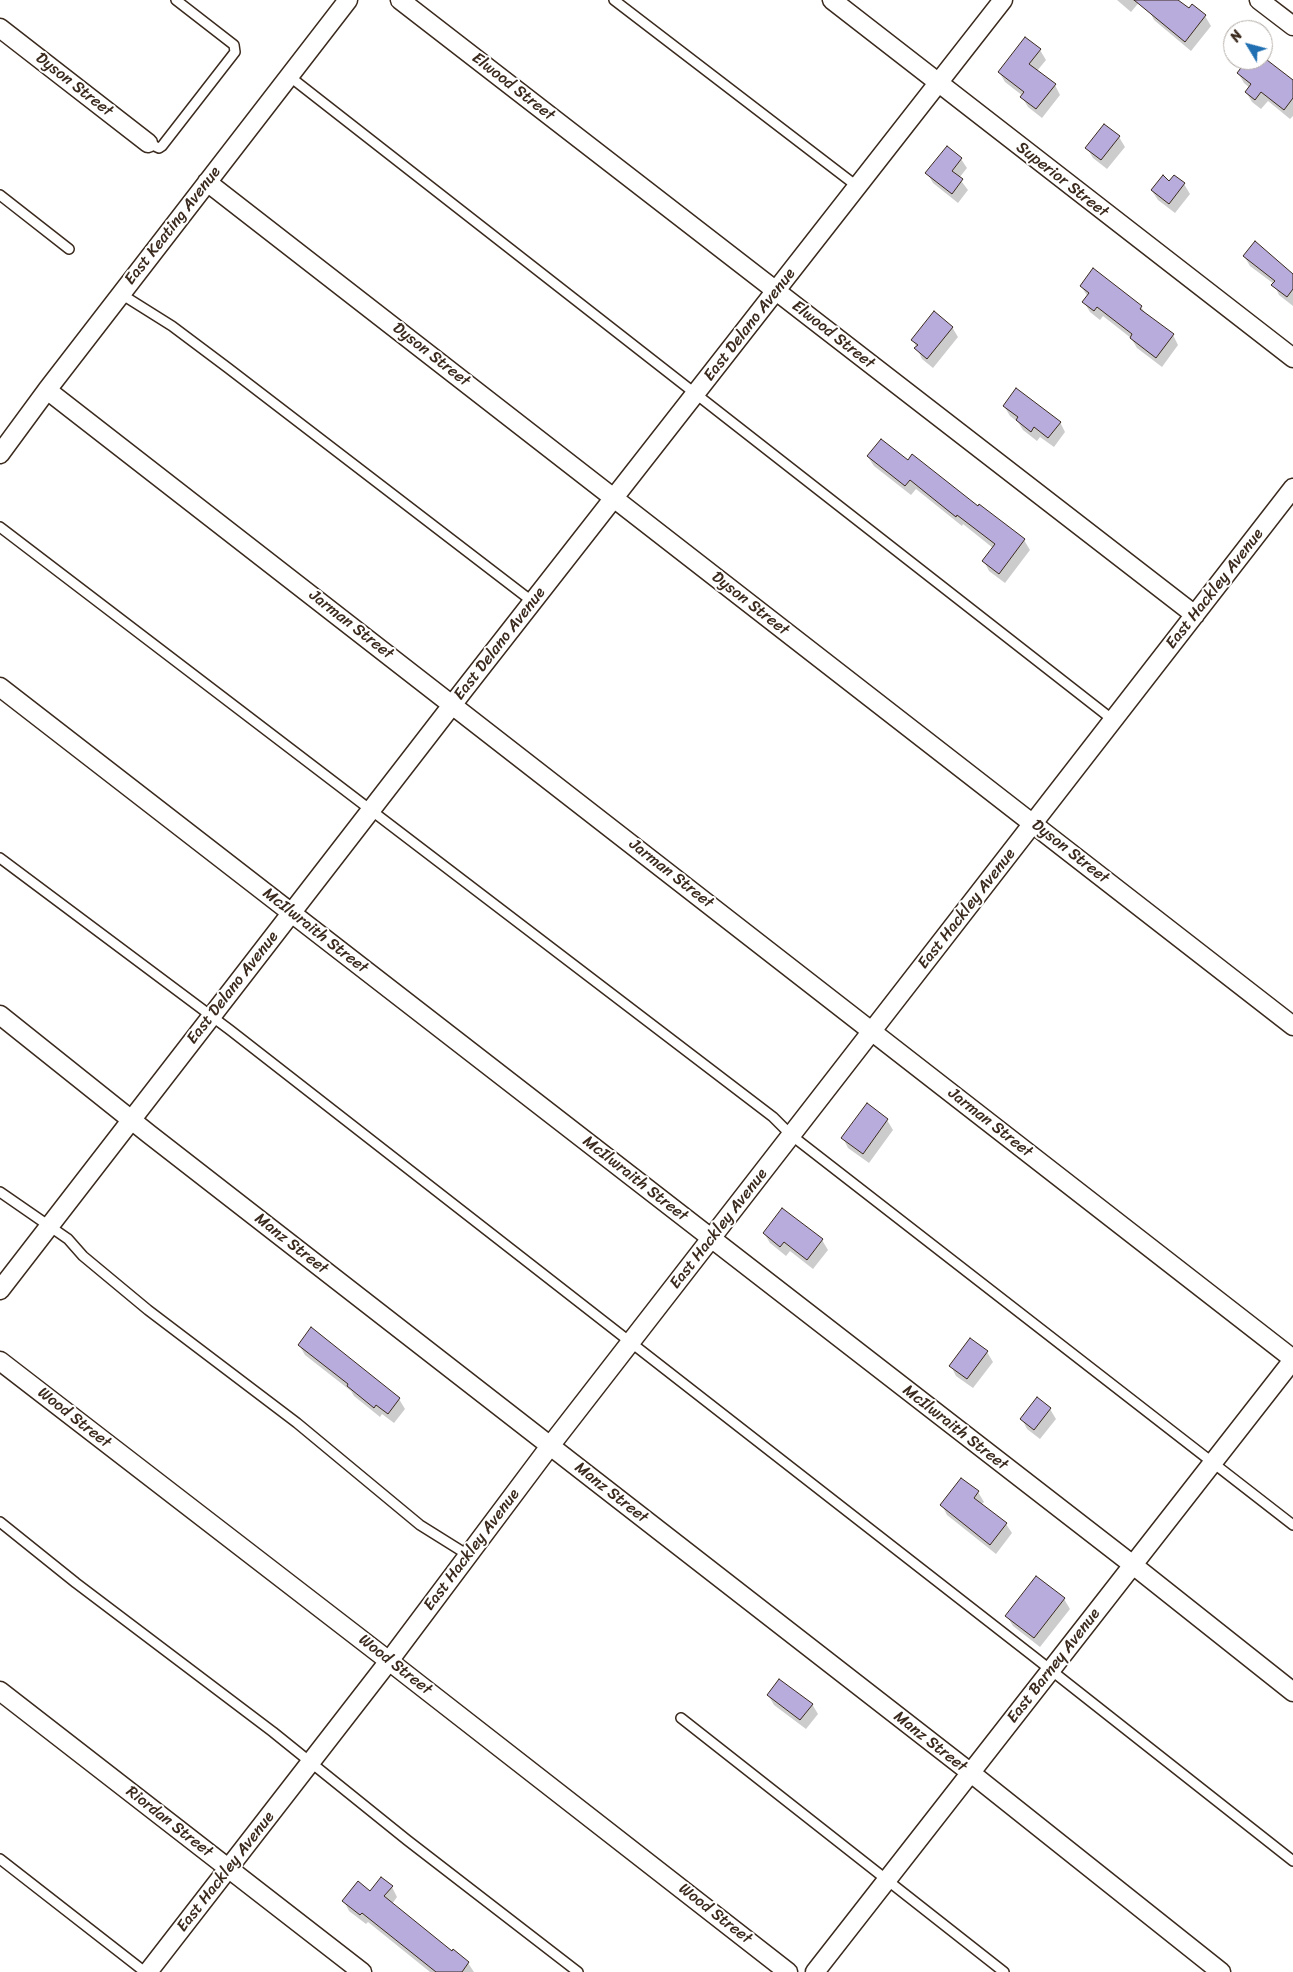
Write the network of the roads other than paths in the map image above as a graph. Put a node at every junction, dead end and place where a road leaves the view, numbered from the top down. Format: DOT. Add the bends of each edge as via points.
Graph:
graph roads {
  1 [pos="176,0"];
  2 [pos="348,0"];
  3 [pos="400,0"];
  4 [pos="614,0"];
  5 [pos="832,0"];
  6 [pos="1003,0"];
  7 [pos="1259,0"];
  8 [pos="1293,26"];
  9 [pos="0,28"];
  10 [pos="289,76"];
  11 [pos="938,84"];
  12 [pos="148,143"];
  13 [pos="207,182"];
  14 [pos="858,187"];
  15 [pos="0,195"];
  16 [pos="69,249"];
  17 [pos="776,291"];
  18 [pos="121,294"];
  19 [pos="1293,358"];
  20 [pos="47,390"];
  21 [pos="696,394"];
  22 [pos="0,454"];
  23 [pos="1293,488"];
  24 [pos="614,498"];
  25 [pos="0,528"];
  26 [pos="533,602"];
  27 [pos="1195,615"];
  28 [pos="0,687"];
  29 [pos="453,704"];
  30 [pos="1113,720"];
  31 [pos="371,810"];
  32 [pos="1033,823"];
  33 [pos="0,858"];
  34 [pos="292,912"];
  35 [pos="0,1015"];
  36 [pos="211,1016"];
  37 [pos="1293,1026"];
  38 [pos="872,1031"];
  39 [pos="131,1119"];
  40 [pos="791,1135"];
  41 [pos="0,1192"];
  42 [pos="49,1226"];
  43 [pos="711,1238"];
  44 [pos="0,1290"];
  45 [pos="630,1342"];
  46 [pos="1293,1359"];
  47 [pos="0,1361"];
  48 [pos="550,1446"];
  49 [pos="1213,1462"];
  50 [pos="0,1522"];
  51 [pos="1293,1526"];
  52 [pos="468,1555"];
  53 [pos="1133,1565"];
  54 [pos="390,1661"];
  55 [pos="1051,1670"];
  56 [pos="0,1691"];
  57 [pos="1293,1692"];
  58 [pos="681,1718"];
  59 [pos="310,1763"];
  60 [pos="971,1773"];
  61 [pos="0,1859"];
  62 [pos="1293,1861"];
  63 [pos="229,1869"];
  64 [pos="887,1881"];
  65 [pos="146,1972"];
  66 [pos="362,1972"];
  67 [pos="578,1972"];
  68 [pos="788,1972"];
  69 [pos="815,1972"];
  70 [pos="1004,1972"];
  71 [pos="1221,1972"];
  1 -- 12 [label="lane" via="234,45 235,52 162,146 159,148"];
  2 -- 10 [label="street, East Keating Avenue"];
  3 -- 17 [label="street, Elwood Street"];
  4 -- 14 [label="lane"];
  5 -- 11 [label="street, Superior Street"];
  6 -- 11 [label="street, East Delano Avenue"];
  7 -- 8 [label="street"];
  9 -- 12 [label="street, Dyson Street"];
  10 -- 13 [label="street, East Keating Avenue"];
  10 -- 21 [label="lane"];
  11 -- 14 [label="street, East Delano Avenue"];
  11 -- 19 [label="street, Superior Street"];
  13 -- 18 [label="street, East Keating Avenue"];
  13 -- 24 [label="street, Dyson Street"];
  14 -- 17 [label="street, East Delano Avenue"];
  15 -- 16 [label="lane"];
  17 -- 21 [label="street, East Delano Avenue"];
  17 -- 27 [label="street, Elwood Street"];
  18 -- 20 [label="street, East Keating Avenue"];
  18 -- 26 [label="lane" via="214,357"];
  20 -- 22 [label="street, East Keating Avenue"];
  20 -- 29 [label="street, Jarman Street"];
  21 -- 24 [label="street, East Delano Avenue"];
  21 -- 30 [label="lane"];
  23 -- 27 [label="street, East Hackley Avenue"];
  24 -- 26 [label="street, East Delano Avenue"];
  24 -- 32 [label="street, Dyson Street"];
  25 -- 31 [label="lane"];
  26 -- 29 [label="street, East Delano Avenue"];
  27 -- 30 [label="street, East Hackley Avenue"];
  28 -- 34 [label="street, McIlwraith Street"];
  29 -- 31 [label="street, East Delano Avenue"];
  29 -- 38 [label="street, Jarman Street"];
  30 -- 32 [label="street, East Hackley Avenue"];
  31 -- 34 [label="street, East Delano Avenue"];
  31 -- 40 [label="lane" via="773,1117"];
  32 -- 37 [label="street, Dyson Street"];
  32 -- 38 [label="street, East Hackley Avenue"];
  33 -- 36 [label="lane"];
  34 -- 36 [label="street, East Delano Avenue"];
  34 -- 43 [label="street, McIlwraith Street"];
  35 -- 39 [label="street, Manz Street"];
  36 -- 39 [label="street, East Delano Avenue"];
  36 -- 45 [label="lane"];
  38 -- 40 [label="street, East Hackley Avenue"];
  38 -- 46 [label="street, Jarman Street"];
  39 -- 42 [label="street, East Delano Avenue"];
  39 -- 48 [label="street, Manz Street"];
  40 -- 43 [label="street, East Hackley Avenue"];
  40 -- 49 [label="lane"];
  41 -- 42 [label="lane"];
  42 -- 44 [label="street, East Delano Avenue"];
  42 -- 52 [label="lane" via="148,1310 297,1423 420,1525"];
  43 -- 45 [label="street, East Hackley Avenue"];
  43 -- 53 [label="street, McIlwraith Street"];
  45 -- 48 [label="street, East Hackley Avenue"];
  45 -- 55 [label="lane"];
  46 -- 49 [label="street, East Barney Avenue"];
  47 -- 54 [label="street, Wood Street"];
  48 -- 52 [label="street, East Hackley Avenue"];
  48 -- 60 [label="street, Manz Street"];
  49 -- 51 [label="lane"];
  49 -- 53 [label="street, East Barney Avenue"];
  50 -- 59 [label="lane"];
  52 -- 54 [label="street, East Hackley Avenue"];
  53 -- 55 [label="street, East Barney Avenue"];
  53 -- 57 [label="street, McIlwraith Street"];
  54 -- 59 [label="street, East Hackley Avenue"];
  54 -- 68 [label="street, Wood Street"];
  55 -- 60 [label="street, East Barney Avenue"];
  55 -- 62 [label="lane"];
  56 -- 63 [label="street, Riordan Street"];
  58 -- 64 [label="lane"];
  59 -- 63 [label="street, East Hackley Avenue"];
  59 -- 67 [label="lane"];
  60 -- 64 [label="street, East Barney Avenue"];
  60 -- 71 [label="street, Manz Street"];
  61 -- 65 [label="lane"];
  63 -- 65 [label="street, East Hackley Avenue"];
  63 -- 66 [label="street, Riordan Street"];
  64 -- 69 [label="street, East Barney Avenue"];
  64 -- 70 [label="lane"];
}
